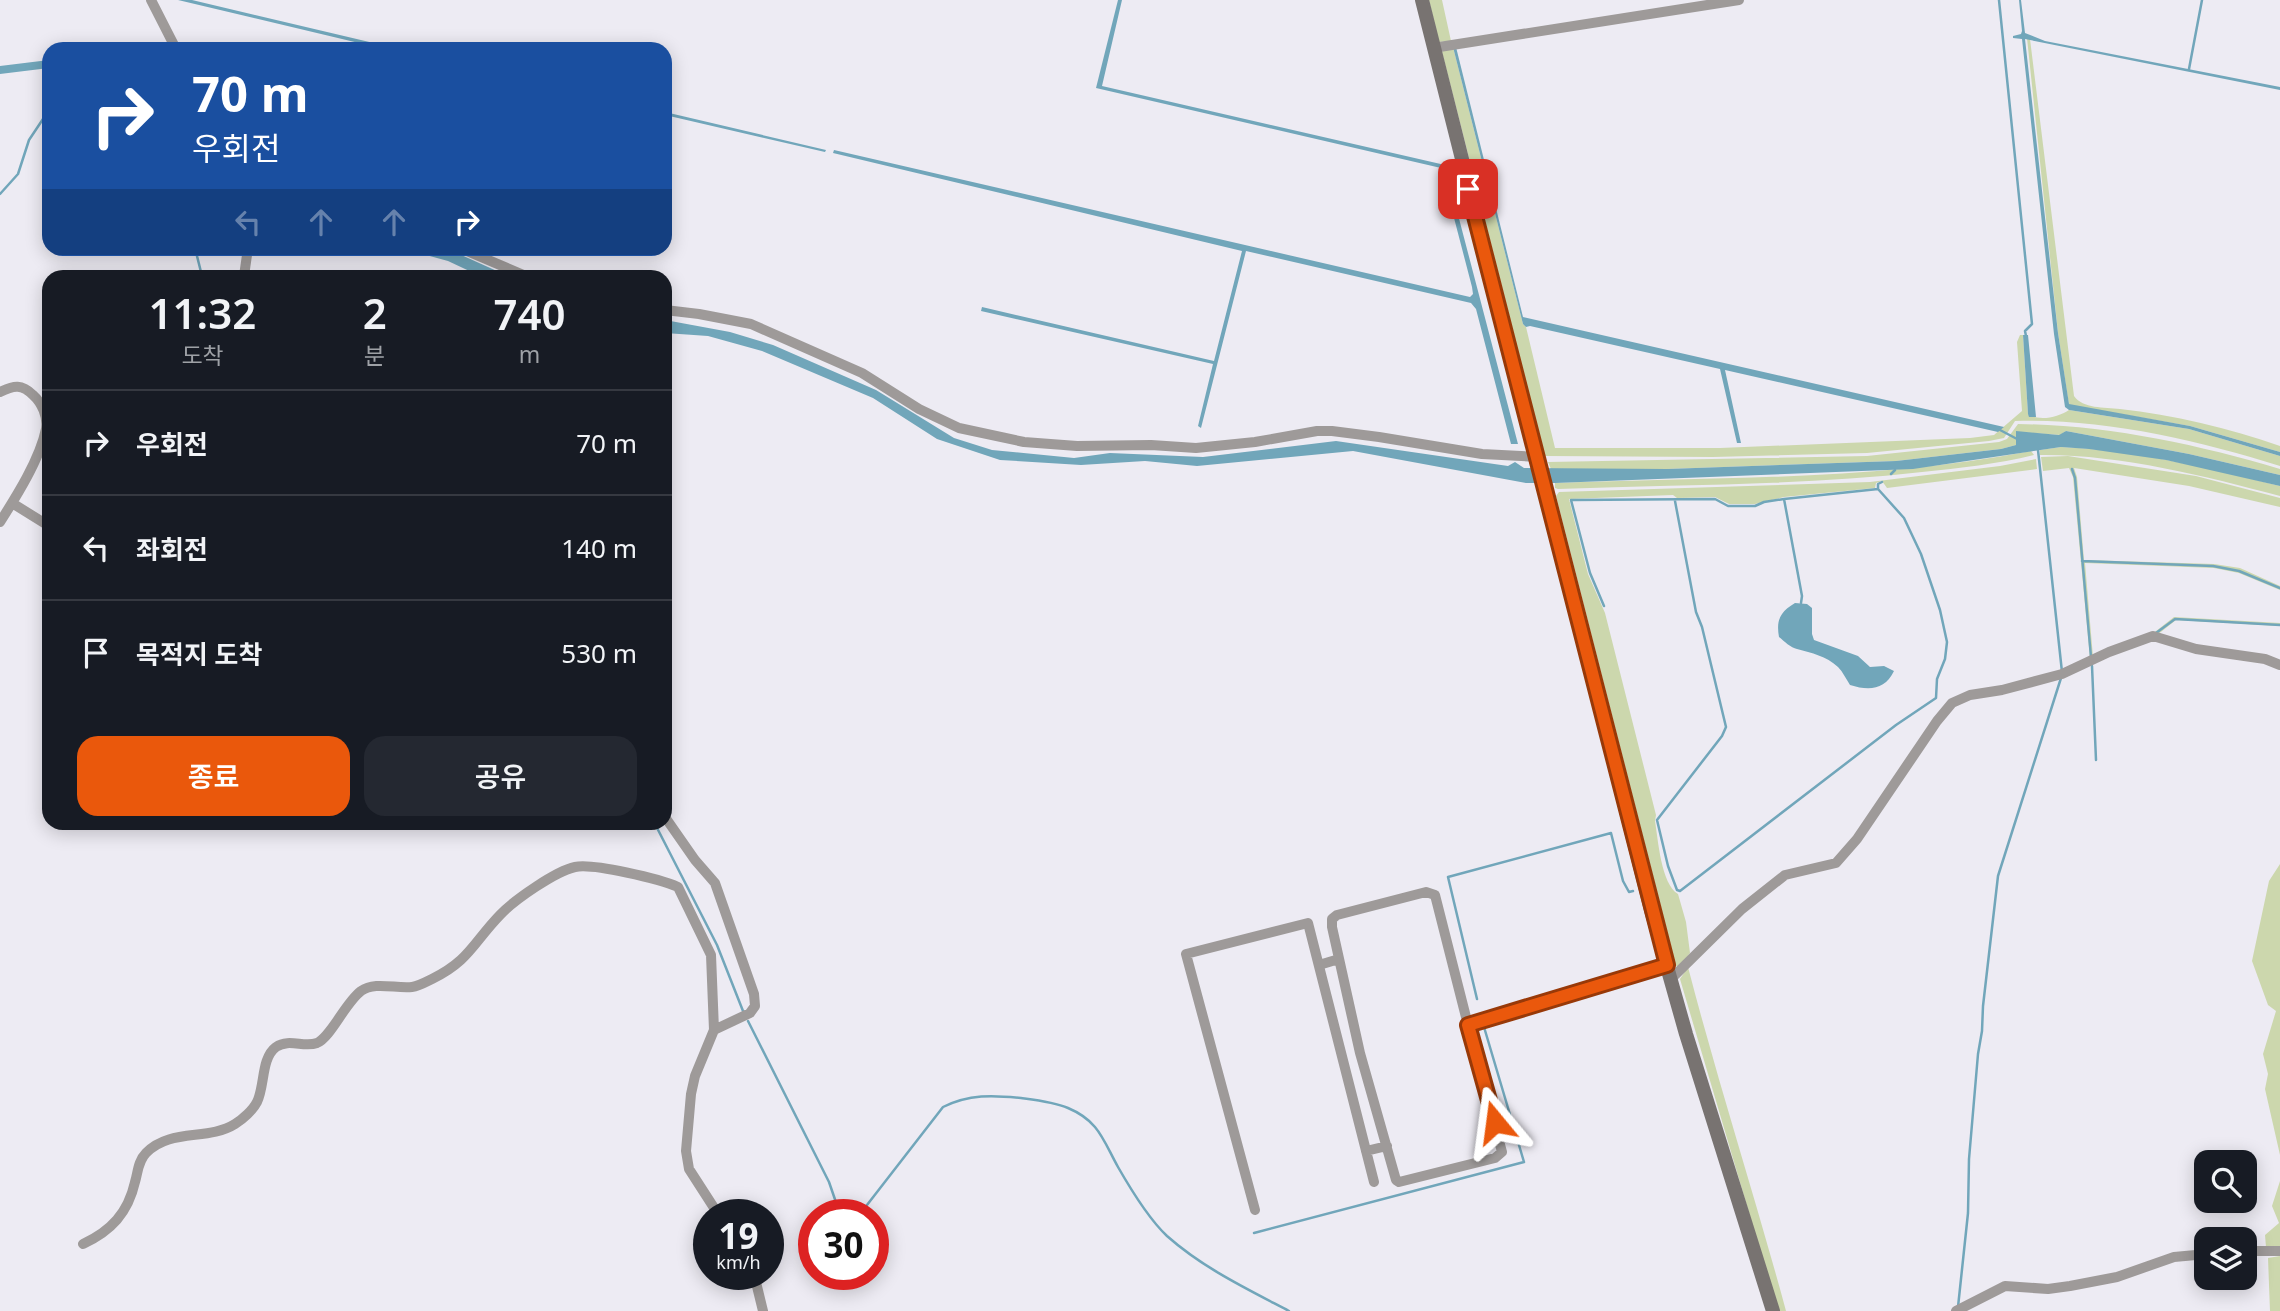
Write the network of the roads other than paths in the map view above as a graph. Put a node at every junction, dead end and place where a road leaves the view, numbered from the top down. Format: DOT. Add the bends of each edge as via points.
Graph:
graph roads {
  1 [pos="151,0"];
  2 [pos="1422,0"];
  3 [pos="1739,0"];
  4 [pos="175,42"];
  5 [pos="1433,48"];
  6 [pos="479,256"];
  7 [pos="512,270"];
  8 [pos="672,311"];
  9 [pos="0,392"];
  10 [pos="42,407"];
  11 [pos="42,440"];
  12 [pos="1539,461"];
  13 [pos="12,503"];
  14 [pos="0,522"];
  15 [pos="42,522"];
  16 [pos="2280,664"];
  17 [pos="672,827"];
  18 [pos="1339,959"];
  19 [pos="1319,965"];
  20 [pos="1669,972"];
  21 [pos="1468,1025"];
  22 [pos="714,1030"];
  23 [pos="1360,1053"];
  24 [pos="1343,1059"];
  25 [pos="1387,1146"];
  26 [pos="1366,1151"];
  27 [pos="1374,1182"];
  28 [pos="709,1199"];
  29 [pos="1255,1210"];
  30 [pos="83,1244"];
  31 [pos="2257,1251"];
  32 [pos="2280,1251"];
  33 [pos="2194,1255"];
  34 [pos="758,1290"];
  35 [pos="763,1311"];
  36 [pos="1773,1311"];
  37 [pos="1956,1311"];
  1 -- 4 [label="street"];
  2 -- 5 [label="main road"];
  3 -- 5 [label="street"];
  5 -- 12 [label="main road"];
  6 -- 7 [label="street"];
  8 -- 12 [label="street" via="760,328 862,373 942,421 1004,439 1076,446 1196,448 1332,431"];
  9 -- 10 [label="street" via="13,385 26,388"];
  11 -- 13 [label="street"];
  12 -- 20 [label="main road"];
  13 -- 14 [label="street"];
  13 -- 15 [label="street"];
  16 -- 20 [label="street" via="2153,636 2062,674 1952,703 1836,863 1785,875"];
  17 -- 22 [label="street" via="715,883 754,994 750,1013"];
  18 -- 19 [label="street"];
  18 -- 21 [label="street" via="1332,927 1337,915 1432,892"];
  18 -- 23 [label="street"];
  19 -- 24 [label="street"];
  19 -- 29 [label="street" via="1308,923 1186,954"];
  20 -- 21 [label="street"];
  20 -- 36 [label="main road"];
  21 -- 25 [label="street" via="1502,1147 1500,1155 1399,1182"];
  22 -- 28 [label="street" via="695,1076 686,1151 689,1168"];
  22 -- 30 [label="street" via="711,955 678,887 576,866 501,913 456,966 415,987 362,989 326,1037 315,1044 294,1042 274,1048 257,1102 247,1114 233,1125 177,1137 146,1152 119,1220"];
  23 -- 24 [label="street"];
  23 -- 25 [label="street"];
  24 -- 26 [label="street"];
  25 -- 26 [label="street"];
  26 -- 27 [label="street"];
  31 -- 32 [label="street"];
  33 -- 37 [label="street" via="2070,1286 2005,1286"];
  34 -- 35 [label="street"];
}
